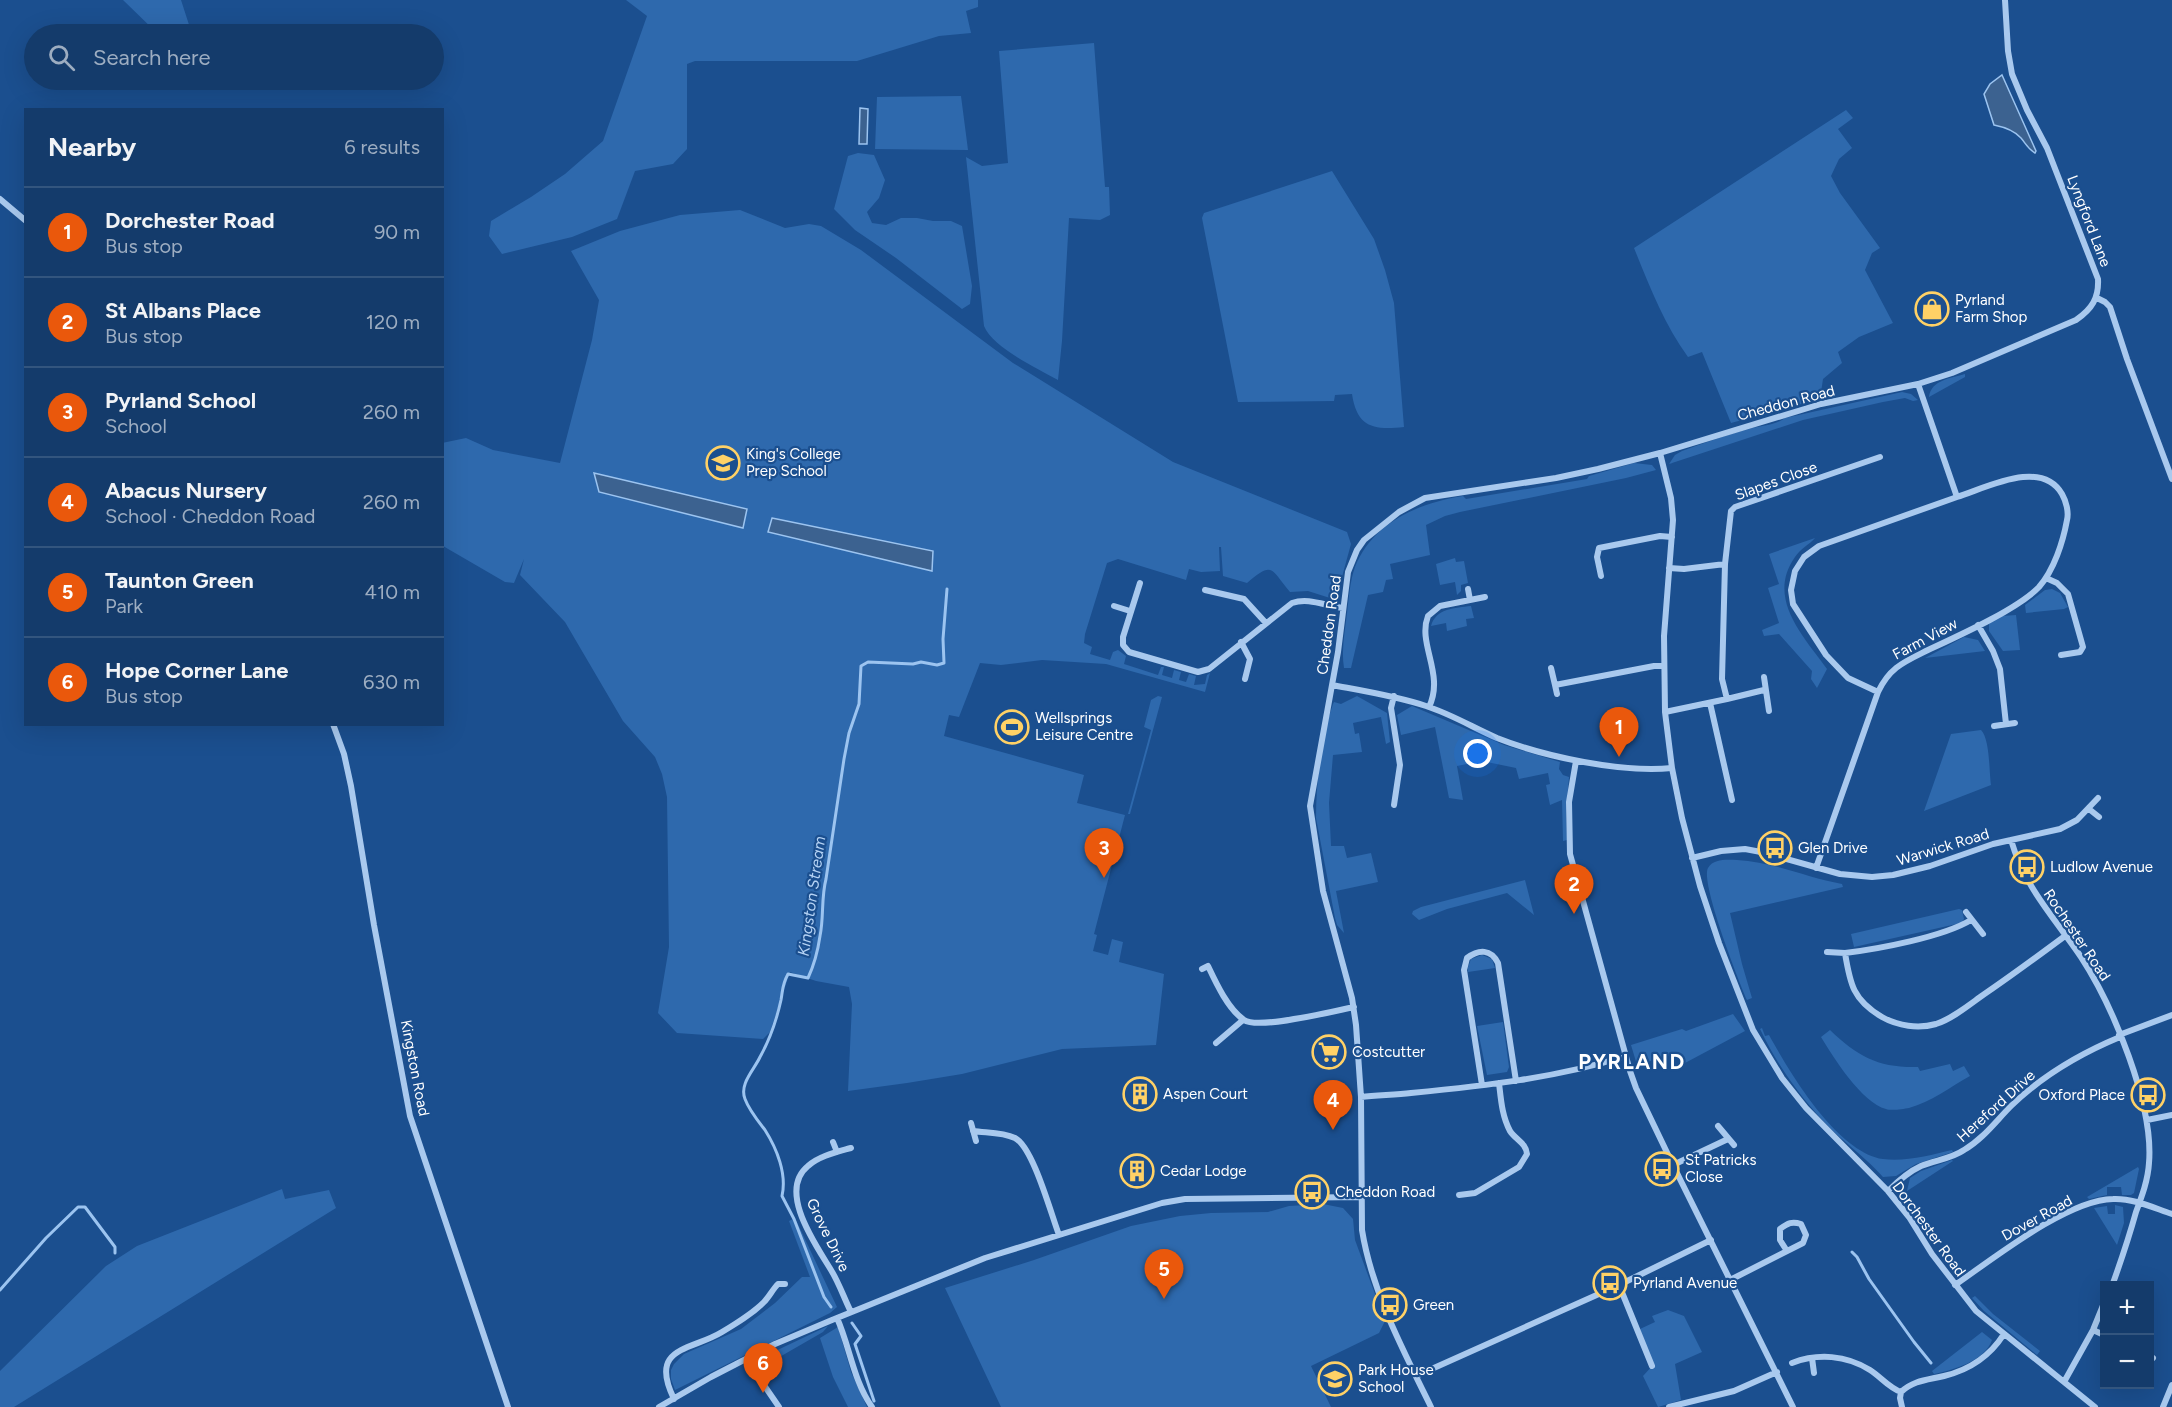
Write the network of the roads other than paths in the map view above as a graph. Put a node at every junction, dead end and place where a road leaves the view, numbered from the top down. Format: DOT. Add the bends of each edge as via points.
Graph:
graph roads {
  1 [pos="2005,0"];
  2 [pos="0,199"];
  3 [pos="24,219"];
  4 [pos="2097,298"];
  5 [pos="1918,384"];
  6 [pos="1660,453"];
  7 [pos="1880,457"];
  8 [pos="2172,479"];
  9 [pos="1957,497"];
  10 [pos="1672,537"];
  11 [pos="1725,564"];
  12 [pos="1669,568"];
  13 [pos="1601,576"];
  14 [pos="2046,578"];
  15 [pos="1140,583"];
  16 [pos="1468,589"];
  17 [pos="1205,590"];
  18 [pos="1485,597"];
  19 [pos="1470,600"];
  20 [pos="1114,606"];
  21 [pos="1343,608"];
  22 [pos="1131,611"];
  23 [pos="1265,622"];
  24 [pos="1978,625"];
  25 [pos="1241,642"];
  26 [pos="2083,647"];
  27 [pos="2091,649"];
  28 [pos="2061,655"];
  29 [pos="1664,666"];
  30 [pos="1551,668"];
  31 [pos="1764,677"];
  32 [pos="1245,679"];
  33 [pos="1332,685"];
  34 [pos="1555,685"];
  35 [pos="1764,690"];
  36 [pos="1878,692"];
  37 [pos="1557,694"];
  38 [pos="1394,696"];
  39 [pos="1727,699"];
  40 [pos="1710,703"];
  41 [pos="1429,707"];
  42 [pos="1769,711"];
  43 [pos="1665,712"];
  44 [pos="2014,723"];
  45 [pos="2006,724"];
  46 [pos="334,726"];
  47 [pos="1994,726"];
  48 [pos="1576,761"];
  49 [pos="1672,768"];
  50 [pos="2098,798"];
  51 [pos="1732,800"];
  52 [pos="1394,805"];
  53 [pos="2089,809"];
  54 [pos="2098,817"];
  55 [pos="2011,840"];
  56 [pos="1692,858"];
  57 [pos="1816,868"];
  58 [pos="1966,912"];
  59 [pos="1971,920"];
  60 [pos="1983,934"];
  61 [pos="2066,936"];
  62 [pos="1827,952"];
  63 [pos="1845,953"];
  64 [pos="1208,966"];
  65 [pos="1354,1006"];
  66 [pos="2172,1015"];
  67 [pos="1243,1020"];
  68 [pos="2120,1036"];
  69 [pos="1216,1043"];
  70 [pos="1626,1056"];
  71 [pos="1515,1081"];
  72 [pos="1499,1083"];
  73 [pos="1482,1085"];
  74 [pos="1360,1097"];
  75 [pos="2172,1115"];
  76 [pos="2148,1120"];
  77 [pos="971,1123"];
  78 [pos="1718,1126"];
  79 [pos="973,1131"];
  80 [pos="1728,1139"];
  81 [pos="976,1141"];
  82 [pos="833,1142"];
  83 [pos="1734,1145"];
  84 [pos="851,1148"];
  85 [pos="837,1152"];
  86 [pos="1673,1165"];
  87 [pos="1888,1191"];
  88 [pos="1459,1195"];
  89 [pos="1362,1197"];
  90 [pos="2139,1204"];
  91 [pos="2172,1214"];
  92 [pos="1059,1235"];
  93 [pos="1711,1240"];
  94 [pos="1786,1251"];
  95 [pos="1730,1280"];
  96 [pos="2114,1281"];
  97 [pos="779,1282"];
  98 [pos="1619,1285"];
  99 [pos="1955,1285"];
  100 [pos="850,1312"];
  101 [pos="2100,1312"];
  102 [pos="837,1318"];
  103 [pos="2092,1330"];
  104 [pos="2100,1333"];
  105 [pos="2004,1334"];
  106 [pos="1812,1358"];
  107 [pos="746,1359"];
  108 [pos="1792,1363"];
  109 [pos="1652,1366"];
  110 [pos="1777,1372"];
  111 [pos="1814,1373"];
  112 [pos="1416,1376"];
  113 [pos="2064,1382"];
  114 [pos="2172,1385"];
  115 [pos="1901,1392"];
  116 [pos="674,1399"];
  117 [pos="1679,1406"];
  118 [pos="508,1407"];
  119 [pos="659,1407"];
  120 [pos="779,1407"];
  121 [pos="872,1407"];
  122 [pos="1431,1407"];
  123 [pos="1669,1407"];
  124 [pos="1793,1407"];
  125 [pos="1902,1407"];
  126 [pos="2095,1407"];
  127 [pos="2163,1407"];
  1 -- 4 [label="street, Lyngford Lane" via="2012,74 2047,148 2095,268"];
  2 -- 3 [label="street"];
  4 -- 5 [label="street, Cheddon Road" via="2086,314 2076,320"];
  4 -- 8 [label="street" via="2110,307"];
  5 -- 6 [label="street, Cheddon Road" via="1821,404"];
  5 -- 9 [label="street"];
  6 -- 10 [label="street, Dorchester Road" via="1671,498"];
  6 -- 21 [label="street, Cheddon Road" via="1556,478 1425,498 1399,512 1364,540 1348,572"];
  7 -- 11 [label="street, Slapes Close" via="1735,507 1731,511"];
  9 -- 14 [label="street, Farm View" via="2025,476 2039,477 2056,487 2068,516"];
  9 -- 36 [label="street, Farm View" via="1819,546 1804,557 1795,571 1791,590 1794,603 1826,655 1848,678"];
  10 -- 12 [label="street, Dorchester Road"];
  10 -- 13 [label="street" via="1599,548"];
  11 -- 12 [label="street"];
  11 -- 39 [label="street, Slapes Close" via="1722,679"];
  12 -- 29 [label="street, Dorchester Road"];
  14 -- 24 [label="street, Farm View" via="2027,596"];
  14 -- 26 [label="street" via="2068,594"];
  15 -- 22 [label="street"];
  16 -- 19 [label="street"];
  17 -- 23 [label="street" via="1244,599"];
  18 -- 19 [label="street"];
  19 -- 41 [label="street" via="1440,606 1428,616 1425,631 1434,673"];
  20 -- 22 [label="street"];
  21 -- 23 [label="street" via="1302,600 1287,605"];
  21 -- 33 [label="street, Cheddon Road"];
  22 -- 25 [label="street" via="1123,637 1126,649 1184,669 1208,669"];
  23 -- 25 [label="street"];
  24 -- 36 [label="street, Farm View" via="1900,664 1884,678"];
  24 -- 45 [label="street" via="2000,669"];
  25 -- 32 [label="street" via="1250,656"];
  26 -- 27 [label="street"];
  26 -- 28 [label="street" via="2080,652"];
  29 -- 34 [label="street"];
  29 -- 43 [label="street, Dorchester Road"];
  30 -- 34 [label="street"];
  31 -- 35 [label="street"];
  33 -- 38 [label="street"];
  33 -- 65 [label="street, Cheddon Road" via="1310,806 1323,891"];
  34 -- 37 [label="street"];
  35 -- 39 [label="street"];
  35 -- 42 [label="street"];
  36 -- 57 [label="street"];
  38 -- 41 [label="street"];
  38 -- 52 [label="street" via="1391,708 1400,765"];
  39 -- 40 [label="street"];
  40 -- 43 [label="street"];
  40 -- 51 [label="street"];
  41 -- 48 [label="street" via="1499,738"];
  43 -- 49 [label="street, Dorchester Road"];
  44 -- 45 [label="street"];
  45 -- 47 [label="street"];
  46 -- 118 [label="street, Kingston Road" via="351,786 410,1116"];
  48 -- 49 [label="street"];
  48 -- 70 [label="street" via="1569,802 1570,854"];
  49 -- 56 [label="street, Dorchester Road"];
  50 -- 53 [label="street, Warwick Road"];
  53 -- 54 [label="street"];
  53 -- 55 [label="street, Warwick Road" via="2060,829"];
  55 -- 57 [label="street, Warwick Road" via="1893,875 1872,877"];
  55 -- 61 [label="street, Rochester Road" via="2026,880"];
  56 -- 57 [label="street, Warwick Road" via="1744,849"];
  56 -- 87 [label="street, Dorchester Road" via="1719,943 1762,1047 1806,1108"];
  58 -- 59 [label="street"];
  59 -- 60 [label="street"];
  59 -- 63 [label="street" via="1947,931"];
  61 -- 63 [label="street" via="1952,1016 1920,1026 1905,1026 1869,1009 1856,996"];
  61 -- 68 [label="street, Rochester Road" via="2100,991"];
  62 -- 63 [label="street"];
  64 -- 67 [label="street" via="1227,1001"];
  65 -- 67 [label="street" via="1280,1021"];
  65 -- 74 [label="street, Cheddon Road"];
  66 -- 68 [label="street, Hereford Drive"];
  67 -- 69 [label="street"];
  68 -- 76 [label="street, Rochester Road"];
  68 -- 87 [label="street, Hereford Drive" via="2088,1050 2047,1076 1962,1152 1921,1166"];
  70 -- 71 [label="street"];
  70 -- 86 [label="street" via="1636,1088"];
  71 -- 72 [label="street"];
  71 -- 73 [label="street" via="1498,963 1488,951 1478,951 1467,958 1464,970"];
  72 -- 73 [label="street"];
  72 -- 88 [label="street" via="1505,1119 1527,1154 1519,1167 1475,1193"];
  73 -- 74 [label="street"];
  74 -- 89 [label="street, Cheddon Road"];
  75 -- 76 [label="street"];
  76 -- 90 [label="street, Rochester Road" via="2149,1163"];
  77 -- 79 [label="street"];
  78 -- 80 [label="street"];
  79 -- 81 [label="street"];
  79 -- 92 [label="street" via="1005,1135 1022,1144 1032,1159"];
  80 -- 83 [label="street"];
  80 -- 86 [label="street"];
  82 -- 85 [label="street"];
  84 -- 85 [label="street, Grove Drive"];
  85 -- 100 [label="street, Grove Drive" via="807,1166 798,1182 796,1198 804,1222"];
  86 -- 93 [label="street"];
  87 -- 99 [label="street, Dorchester Road"];
  89 -- 92 [label="street" via="1185,1199"];
  89 -- 112 [label="street, Cheddon Road" via="1362,1230 1370,1269"];
  90 -- 91 [label="street, Dover Road"];
  90 -- 96 [label="street, Rochester Road"];
  90 -- 99 [label="street, Dover Road" via="2111,1199 2077,1208 2010,1245"];
  92 -- 100 [label="street" via="985,1258"];
  93 -- 95 [label="street"];
  93 -- 98 [label="street"];
  94 -- 94 [label="street" via="1803,1243 1806,1235 1801,1224 1787,1223 1780,1229"];
  94 -- 95 [label="street"];
  95 -- 110 [label="street"];
  97 -- 116 [label="street" via="765,1301 735,1324 676,1352 665,1368"];
  98 -- 109 [label="street"];
  98 -- 112 [label="street"];
  99 -- 105 [label="street, Dorchester Road" via="1976,1311"];
  100 -- 102 [label="street"];
  101 -- 103 [label="street"];
  102 -- 107 [label="street"];
  102 -- 121 [label="street"];
  103 -- 104 [label="street"];
  103 -- 113 [label="street"];
  105 -- 113 [label="street, Dorchester Road"];
  105 -- 115 [label="street" via="1988,1354 1966,1368 1917,1382"];
  106 -- 108 [label="street"];
  106 -- 111 [label="street"];
  106 -- 115 [label="street" via="1848,1360"];
  107 -- 116 [label="street"];
  107 -- 120 [label="street"];
  110 -- 117 [label="street" via="1734,1391"];
  110 -- 124 [label="street"];
  112 -- 122 [label="street, Cheddon Road"];
  113 -- 126 [label="street, Dorchester Road"];
  114 -- 127 [label="street"];
  115 -- 125 [label="street"];
  116 -- 119 [label="street"];
  117 -- 123 [label="street"];
}
